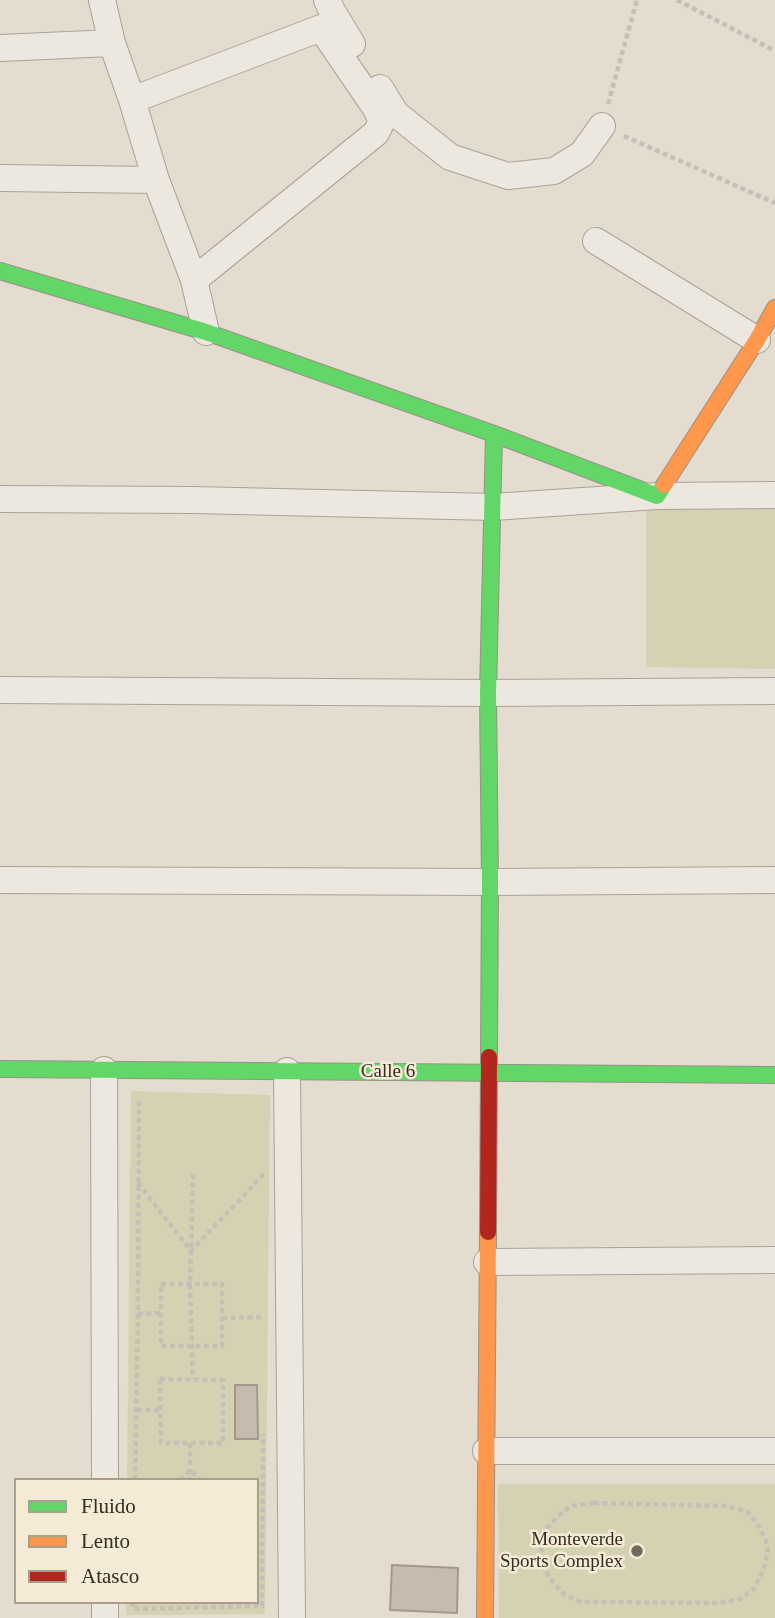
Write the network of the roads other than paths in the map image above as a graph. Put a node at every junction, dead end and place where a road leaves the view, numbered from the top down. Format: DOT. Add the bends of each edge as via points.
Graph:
graph roads {
  1 [pos="102,0"];
  2 [pos="327,0"];
  3 [pos="112,43"];
  4 [pos="0,48"];
  5 [pos="132,100"];
  6 [pos="602,126"];
  7 [pos="0,178"];
  8 [pos="156,180"];
  9 [pos="596,241"];
  10 [pos="0,271"];
  11 [pos="194,281"];
  12 [pos="775,308"];
  13 [pos="206,332"];
  14 [pos="757,340"];
  15 [pos="494,433"];
  16 [pos="775,495"];
  17 [pos="657,496"];
  18 [pos="0,499"];
  19 [pos="493,507"];
  20 [pos="0,690"];
  21 [pos="775,691"];
  22 [pos="488,693"];
  23 [pos="0,880"];
  24 [pos="775,880"];
  25 [pos="490,882"];
  26 [pos="0,1069"];
  27 [pos="104,1070"];
  28 [pos="287,1071"];
  29 [pos="489,1073"];
  30 [pos="775,1075"];
  31 [pos="775,1260"];
  32 [pos="487,1262"];
  33 [pos="486,1451"];
  34 [pos="775,1451"];
  35 [pos="105,1478"];
  36 [pos="292,1618"];
  37 [pos="485,1618"];
  1 -- 3 [label="street"];
  2 -- 6 [label="street" via="396,114 450,157 508,176 554,171 582,155"];
  3 -- 4 [label="street"];
  3 -- 5 [label="street"];
  5 -- 8 [label="street"];
  5 -- 11 [label="street" via="321,28 382,121 376,133"];
  7 -- 8 [label="street"];
  8 -- 11 [label="street"];
  9 -- 14 [label="street"];
  10 -- 13 [label="street"];
  11 -- 13 [label="street"];
  12 -- 14 [label="street"];
  13 -- 15 [label="street"];
  14 -- 17 [label="street"];
  15 -- 17 [label="street"];
  15 -- 19 [label="street"];
  16 -- 17 [label="street"];
  17 -- 19 [label="street"];
  18 -- 19 [label="street"];
  19 -- 22 [label="street"];
  20 -- 22 [label="street"];
  21 -- 22 [label="street"];
  22 -- 25 [label="street"];
  23 -- 25 [label="street"];
  24 -- 25 [label="street"];
  25 -- 29 [label="street"];
  26 -- 27 [label="street, Calle 6"];
  27 -- 28 [label="street, Calle 6"];
  27 -- 35 [label="street"];
  28 -- 29 [label="street, Calle 6"];
  28 -- 36 [label="street"];
  29 -- 30 [label="street, Calle 6"];
  29 -- 32 [label="street"];
  31 -- 32 [label="street"];
  32 -- 33 [label="street"];
  33 -- 34 [label="street"];
  33 -- 37 [label="street"];
}
